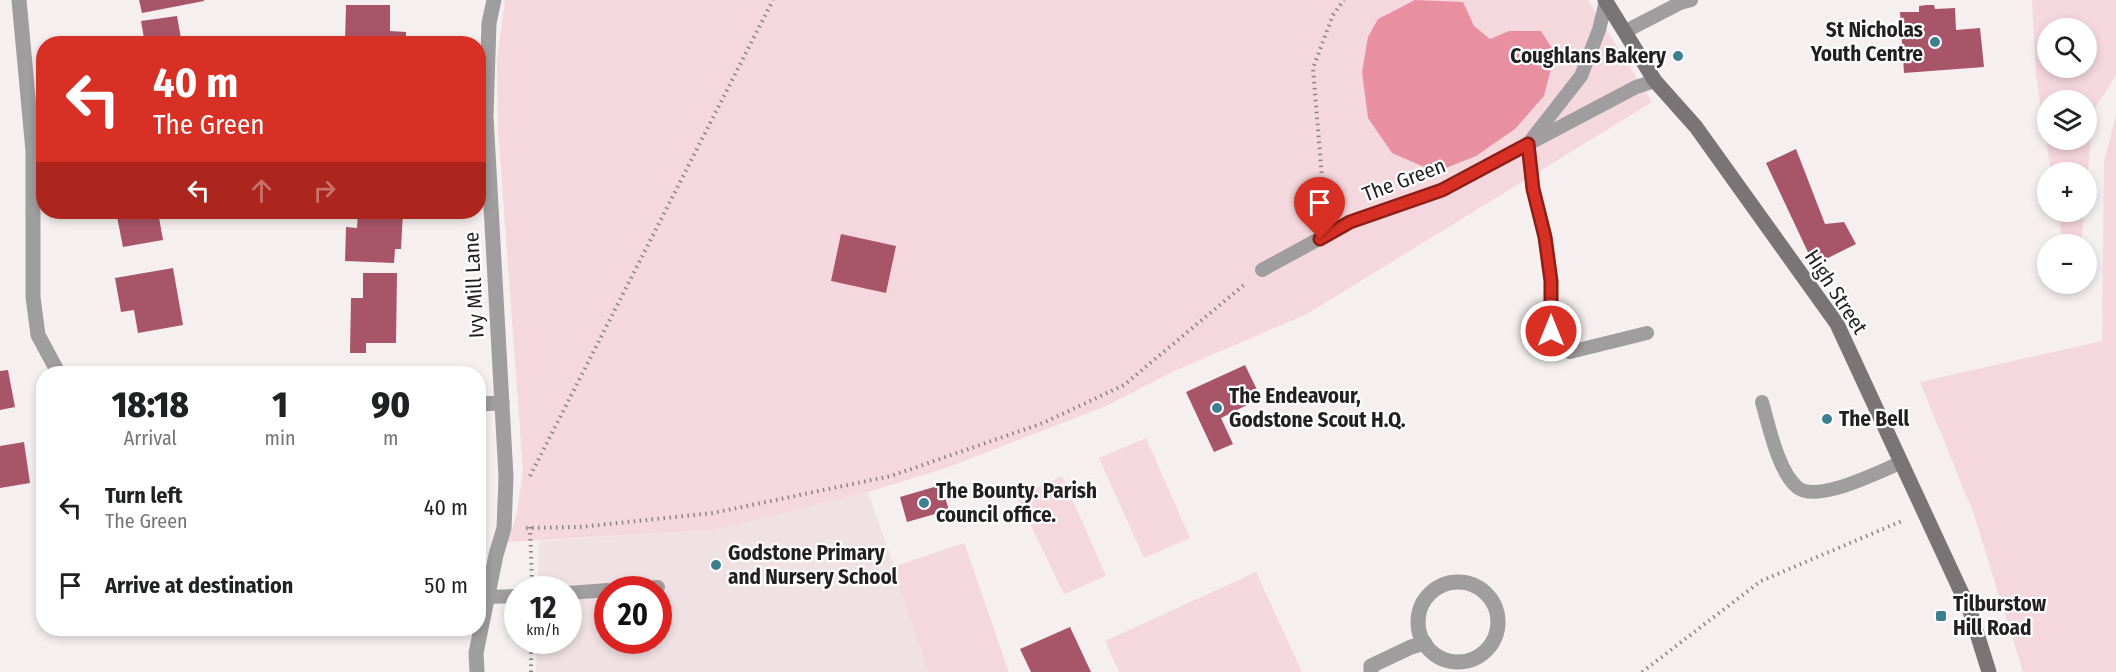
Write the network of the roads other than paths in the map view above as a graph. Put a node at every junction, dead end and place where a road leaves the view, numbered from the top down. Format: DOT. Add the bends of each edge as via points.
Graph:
graph roads {
  1 [pos="19,0"];
  2 [pos="494,0"];
  3 [pos="1605,0"];
  4 [pos="1691,0"];
  5 [pos="1626,31"];
  6 [pos="1655,81"];
  7 [pos="1528,144"];
  8 [pos="1262,270"];
  9 [pos="1647,333"];
  10 [pos="55,366"];
  11 [pos="1762,402"];
  12 [pos="502,403"];
  13 [pos="486,404"];
  14 [pos="1900,463"];
  15 [pos="504,596"];
  16 [pos="487,597"];
  17 [pos="486,602"];
  18 [pos="479,636"];
  19 [pos="1425,643"];
  20 [pos="477,672"];
  21 [pos="1371,672"];
  22 [pos="1989,672"];
  1 -- 10 [label="street" via="33,151 33,297 38,335"];
  2 -- 12 [label="street, Ivy Mill Lane" via="489,23 486,116"];
  3 -- 5 [label="main road, High Street"];
  3 -- 7 [label="lane, The Green" via="1599,30 1581,76"];
  4 -- 5 [label="lane"];
  5 -- 6 [label="main road, High Street"];
  6 -- 7 [label="lane, The Green" via="1636,87"];
  6 -- 14 [label="main road, High Street" via="1696,127 1837,324"];
  7 -- 8 [label="lane, The Green" via="1442,190 1350,222"];
  7 -- 9 [label="lane" via="1551,281 1551,331 1558,347 1570,351"];
  11 -- 14 [label="lane" via="1780,460 1798,489 1813,493 1831,490"];
  12 -- 13 [label="street"];
  12 -- 16 [label="street, Ivy Mill Lane" via="504,528"];
  14 -- 22 [label="main road, High Street" via="1970,611"];
  15 -- 16 [label="lane"];
  16 -- 17 [label="street, Ivy Mill Lane"];
  18 -- 20 [label="street, Ivy Mill Lane"];
  19 -- 19 [label="street" via="1418,622 1430,593 1458,582 1487,593 1498,622 1487,650 1474,659 1458,662 1443,659"];
  19 -- 21 [label="street" via="1371,666"];
}
